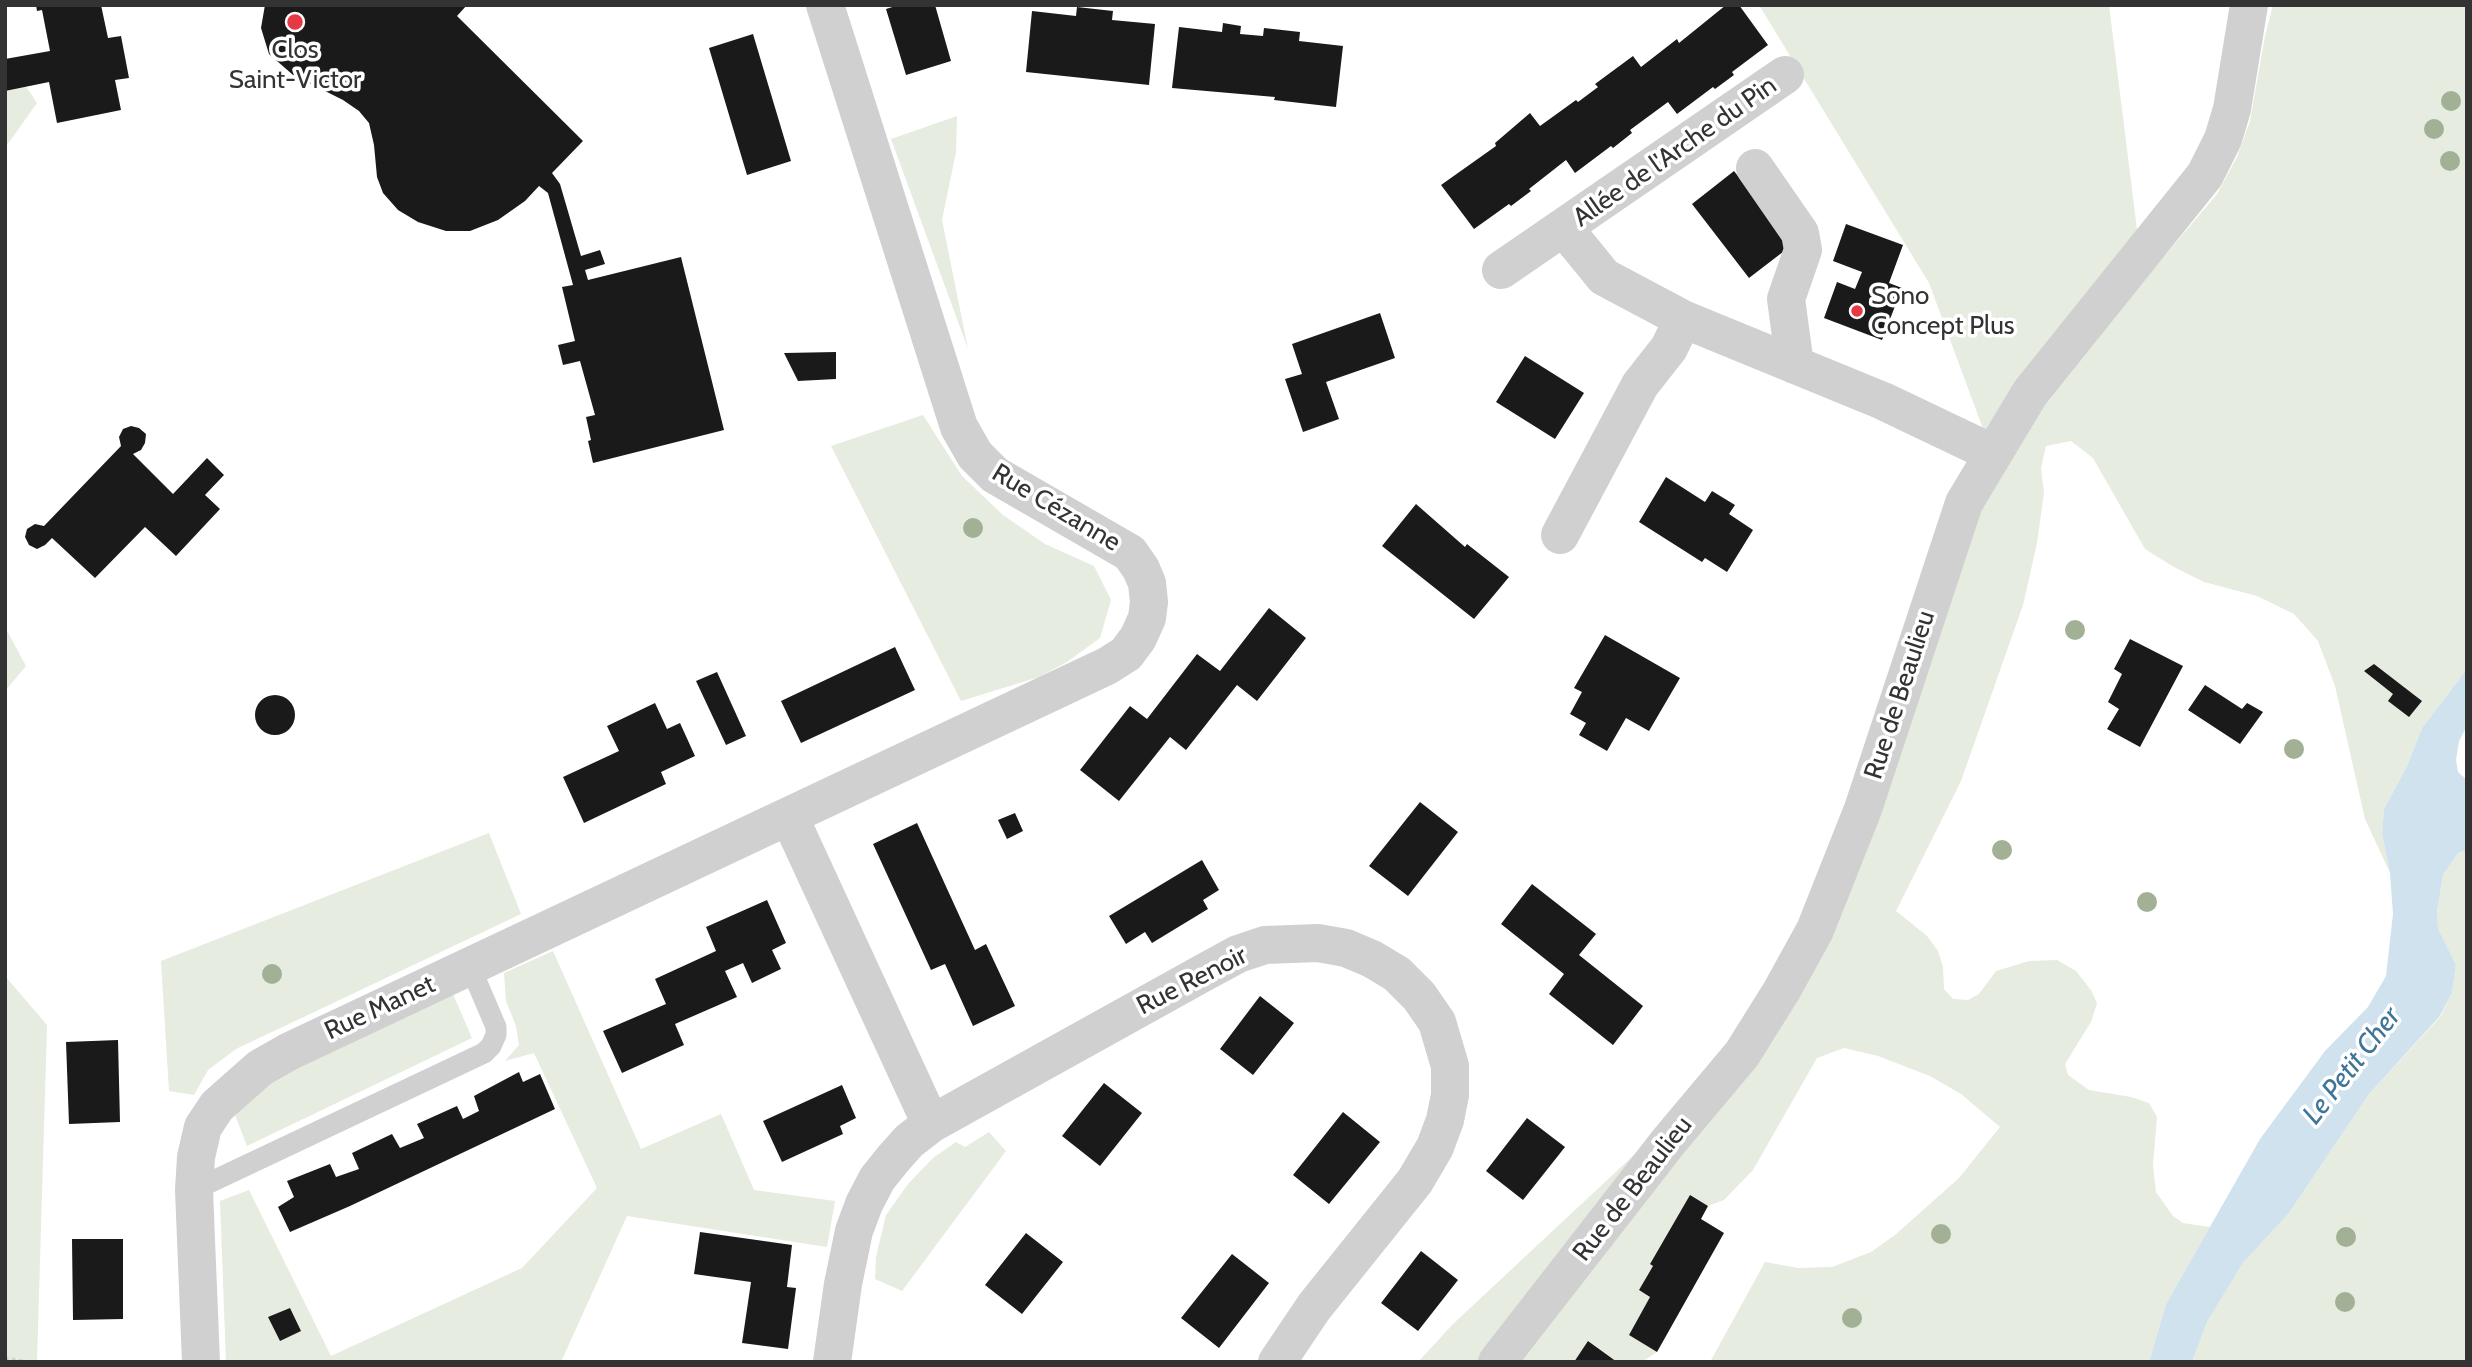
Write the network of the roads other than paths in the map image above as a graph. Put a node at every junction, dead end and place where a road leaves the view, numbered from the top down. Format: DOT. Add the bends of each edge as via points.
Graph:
graph roads {
  1 [pos="825,5"];
  2 [pos="2249,5"];
  3 [pos="1785,75"];
  4 [pos="1755,168"];
  5 [pos="1564,229"];
  6 [pos="1501,270"];
  7 [pos="1683,319"];
  8 [pos="1795,365"];
  9 [pos="1992,453"];
  10 [pos="1560,535"];
  11 [pos="789,816"];
  12 [pos="470,965"];
  13 [pos="931,1124"];
  14 [pos="194,1190"];
  15 [pos="201,1362"];
  16 [pos="832,1362"];
  17 [pos="1278,1362"];
  18 [pos="1496,1362"];
  1 -- 11 [label="street, Rue Cézanne" via="959,427 975,455 995,475 1129,553 1147,583 1149,602 1138,638 1126,654 1107,666"];
  2 -- 9 [label="street, Rue de Beaulieu" via="2232,109 2205,175 2030,393"];
  3 -- 5 [label="street, Allée de l'Arche du Pin"];
  4 -- 8 [label="street" via="1800,233 1802,250 1786,299"];
  5 -- 6 [label="street, Allée de l'Arche du Pin"];
  5 -- 7 [label="street, Allée de l'Arche du Pin" via="1604,277"];
  7 -- 8 [label="street, Allée de l'Arche du Pin"];
  7 -- 10 [label="street" via="1640,385"];
  8 -- 9 [label="street, Allée de l'Arche du Pin"];
  9 -- 18 [label="street, Rue de Beaulieu" via="1964,503 1863,809 1815,930 1742,1054"];
  11 -- 12 [label="street, Rue Manet"];
  11 -- 13 [label="street"];
  12 -- 14 [label="street, Rue Manet" via="288,1052 240,1084 203,1127"];
  12 -- 14 [label="lane" via="496,1027 484,1053"];
  13 -- 16 [label="street" via="892,1159 864,1204 846,1270"];
  13 -- 17 [label="street, Rue Renoir" via="1238,954 1265,945 1318,943 1346,948 1397,974 1419,996 1444,1040 1450,1066 1444,1120 1415,1181 1314,1307"];
  14 -- 15 [label="street, Rue Manet"];
}
